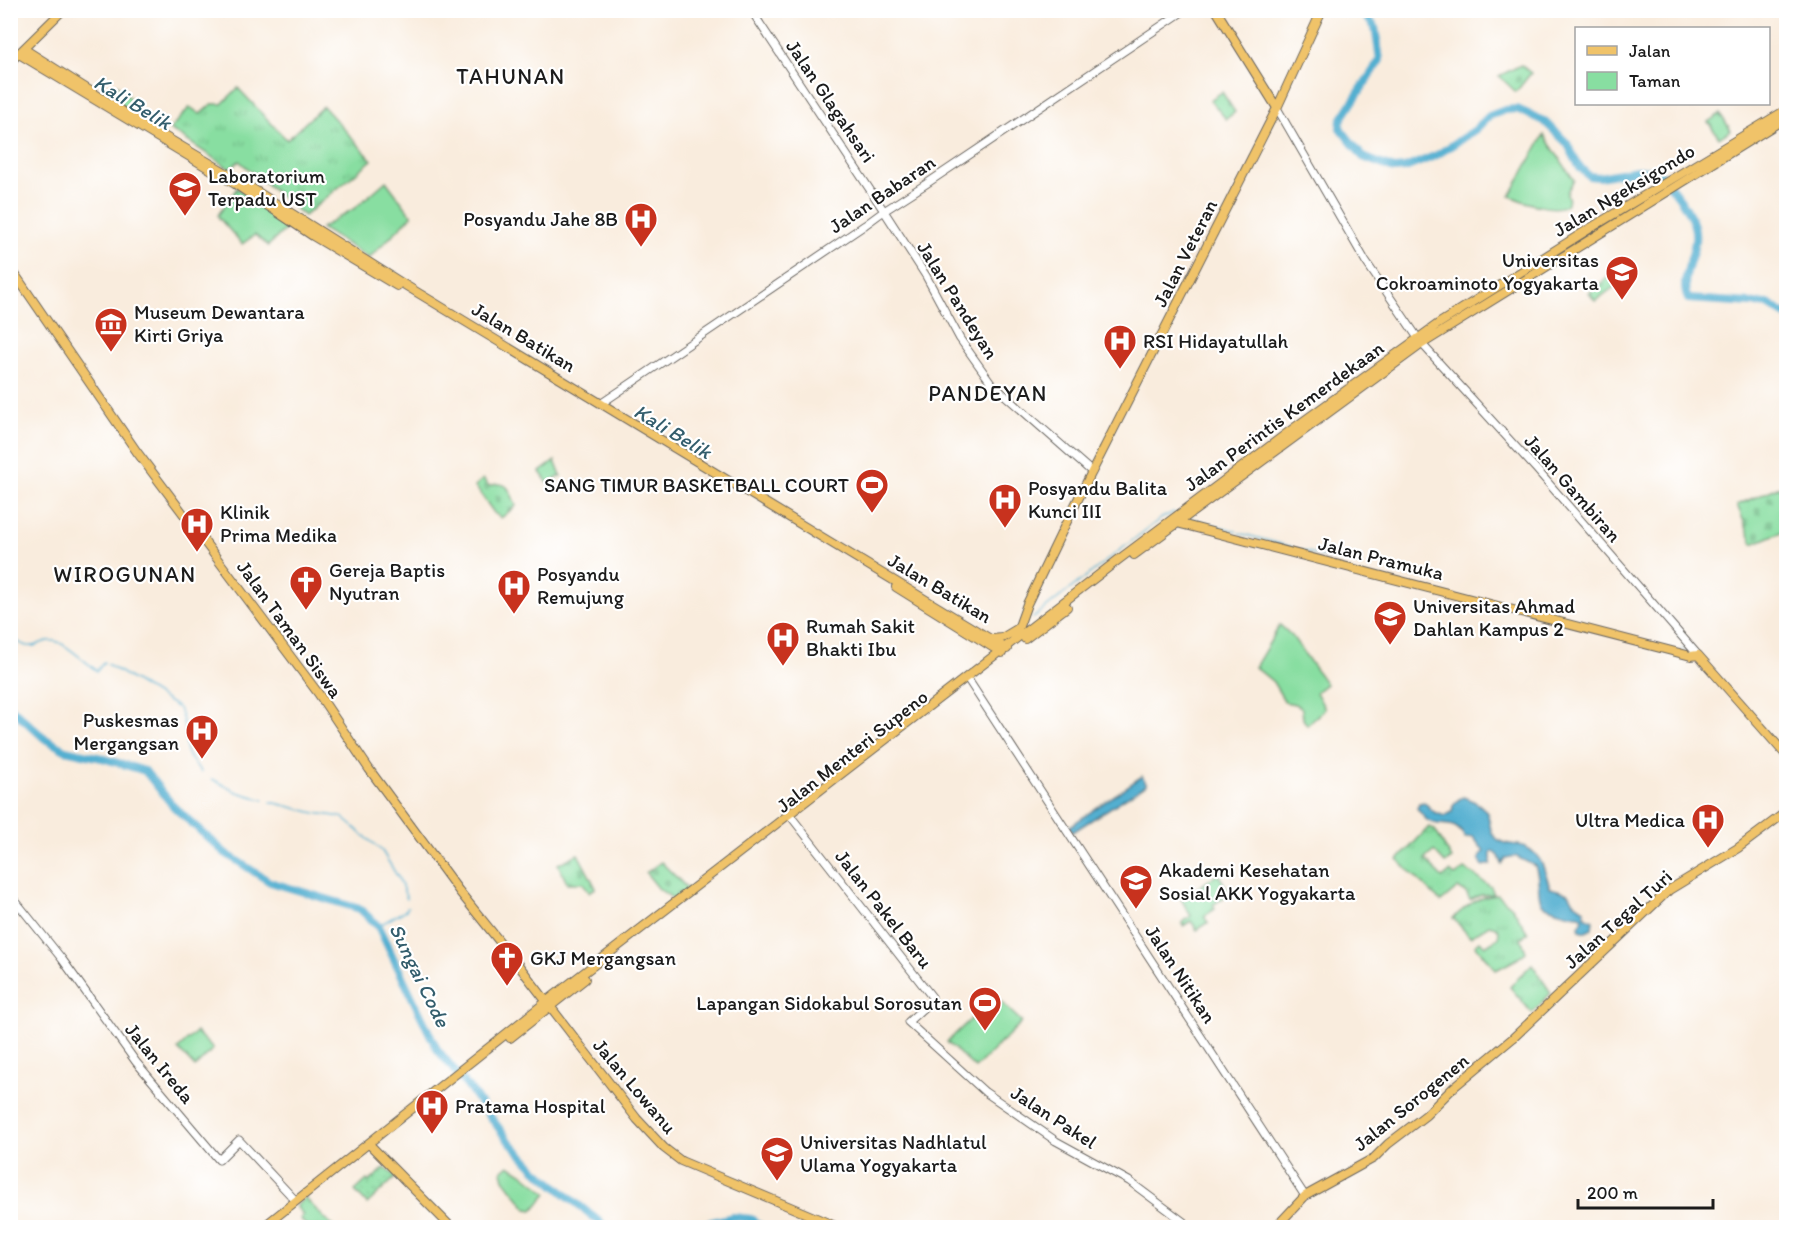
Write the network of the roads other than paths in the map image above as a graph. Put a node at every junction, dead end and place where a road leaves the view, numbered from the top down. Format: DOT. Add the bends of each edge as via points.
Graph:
graph roads {
  1 [pos="63,10"];
  2 [pos="751,10"];
  3 [pos="1185,10"];
  4 [pos="1216,10"];
  5 [pos="1322,10"];
  6 [pos="37,36"];
  7 [pos="22,51"];
  8 [pos="37,57"];
  9 [pos="10,62"];
  10 [pos="1277,108"];
  11 [pos="1786,110"];
  12 [pos="1786,118"];
  13 [pos="1690,174"];
  14 [pos="244,186"];
  15 [pos="884,211"];
  16 [pos="10,267"];
  17 [pos="1420,341"];
  18 [pos="600,404"];
  19 [pos="1092,472"];
  20 [pos="1173,522"];
  21 [pos="1120,562"];
  22 [pos="1023,614"];
  23 [pos="1038,622"];
  24 [pos="1017,629"];
  25 [pos="991,642"];
  26 [pos="1008,648"];
  27 [pos="1698,655"];
  28 [pos="990,659"];
  29 [pos="969,681"];
  30 [pos="1783,744"];
  31 [pos="1786,755"];
  32 [pos="1786,812"];
  33 [pos="790,816"];
  34 [pos="10,894"];
  35 [pos="548,1004"];
  36 [pos="1535,1017"];
  37 [pos="908,1022"];
  38 [pos="371,1146"];
  39 [pos="1305,1196"];
  40 [pos="296,1201"];
  41 [pos="262,1227"];
  42 [pos="452,1227"];
  43 [pos="840,1227"];
  44 [pos="1192,1227"];
  45 [pos="1275,1227"];
  1 -- 6 [label="main road"];
  2 -- 15 [label="street, Jalan Glagahsari"];
  3 -- 15 [label="street, Jalan Babaran"];
  4 -- 10 [label="main road"];
  5 -- 10 [label="main road, Jalan Veteran"];
  6 -- 7 [label="main road"];
  6 -- 8 [label="main road"];
  7 -- 8 [label="main road, Jalan Batikan"];
  7 -- 9 [label="main road"];
  7 -- 14 [label="main road, Jalan Batikan"];
  8 -- 14 [label="main road, Jalan Batikan"];
  10 -- 17 [label="street, Jalan Gambiran" via="1366,262"];
  10 -- 19 [label="main road, Jalan Veteran"];
  11 -- 13 [label="main road, Jalan Ngeksigondo"];
  12 -- 13 [label="main road, Jalan Ngeksigondo"];
  13 -- 17 [label="main road, Jalan Ngeksigondo" via="1589,229"];
  14 -- 18 [label="main road, Jalan Batikan"];
  15 -- 18 [label="street, Jalan Babaran"];
  15 -- 19 [label="street, Jalan Pandeyan" via="960,339 992,384"];
  16 -- 35 [label="main road, Jalan Taman Siswa" via="137,452 318,693 407,821"];
  17 -- 20 [label="main road, Jalan Perintis Kemerdekaan"];
  17 -- 27 [label="street, Jalan Gambiran"];
  18 -- 25 [label="main road, Jalan Batikan"];
  19 -- 22 [label="main road, Jalan Veteran"];
  20 -- 21 [label="main road, Jalan Menteri Supeno"];
  20 -- 27 [label="main road, Jalan Pramuka"];
  21 -- 23 [label="main road, Jalan Menteri Supeno"];
  21 -- 26 [label="main road, Jalan Menteri Supeno"];
  22 -- 23 [label="main road"];
  22 -- 24 [label="main road, Jalan Veteran"];
  23 -- 26 [label="main road, Jalan Menteri Supeno"];
  24 -- 25 [label="main road"];
  24 -- 26 [label="main road, Jalan Veteran"];
  25 -- 26 [label="main road, Jalan Batikan"];
  25 -- 28 [label="main road"];
  26 -- 28 [label="main road, Jalan Menteri Supeno"];
  26 -- 29 [label="main road, Jalan Menteri Supeno"];
  27 -- 30 [label="main road"];
  28 -- 33 [label="main road, Jalan Menteri Supeno"];
  29 -- 33 [label="main road, Jalan Menteri Supeno"];
  29 -- 39 [label="street, Jalan Nitikan"];
  30 -- 31 [label="main road"];
  32 -- 36 [label="main road, Jalan Tegal Turi" via="1669,890"];
  33 -- 35 [label="main road, Jalan Menteri Supeno"];
  33 -- 37 [label="street, Jalan Pakel Baru" via="932,997"];
  34 -- 40 [label="street, Jalan Ireda" via="136,1062 219,1160 239,1140"];
  35 -- 38 [label="main road, Jalan Menteri Supeno"];
  35 -- 43 [label="main road, Jalan Lowanu" via="637,1119 674,1156"];
  36 -- 39 [label="main road, Jalan Sorogenen" via="1374,1158"];
  37 -- 44 [label="street, Jalan Pakel" via="992,1096 1056,1141 1128,1181"];
  38 -- 40 [label="main road, Jalan Menteri Supeno"];
  38 -- 42 [label="main road"];
  39 -- 45 [label="main road, Jalan Sorogenen"];
  40 -- 41 [label="main road, Jalan Menteri Supeno"];
}
